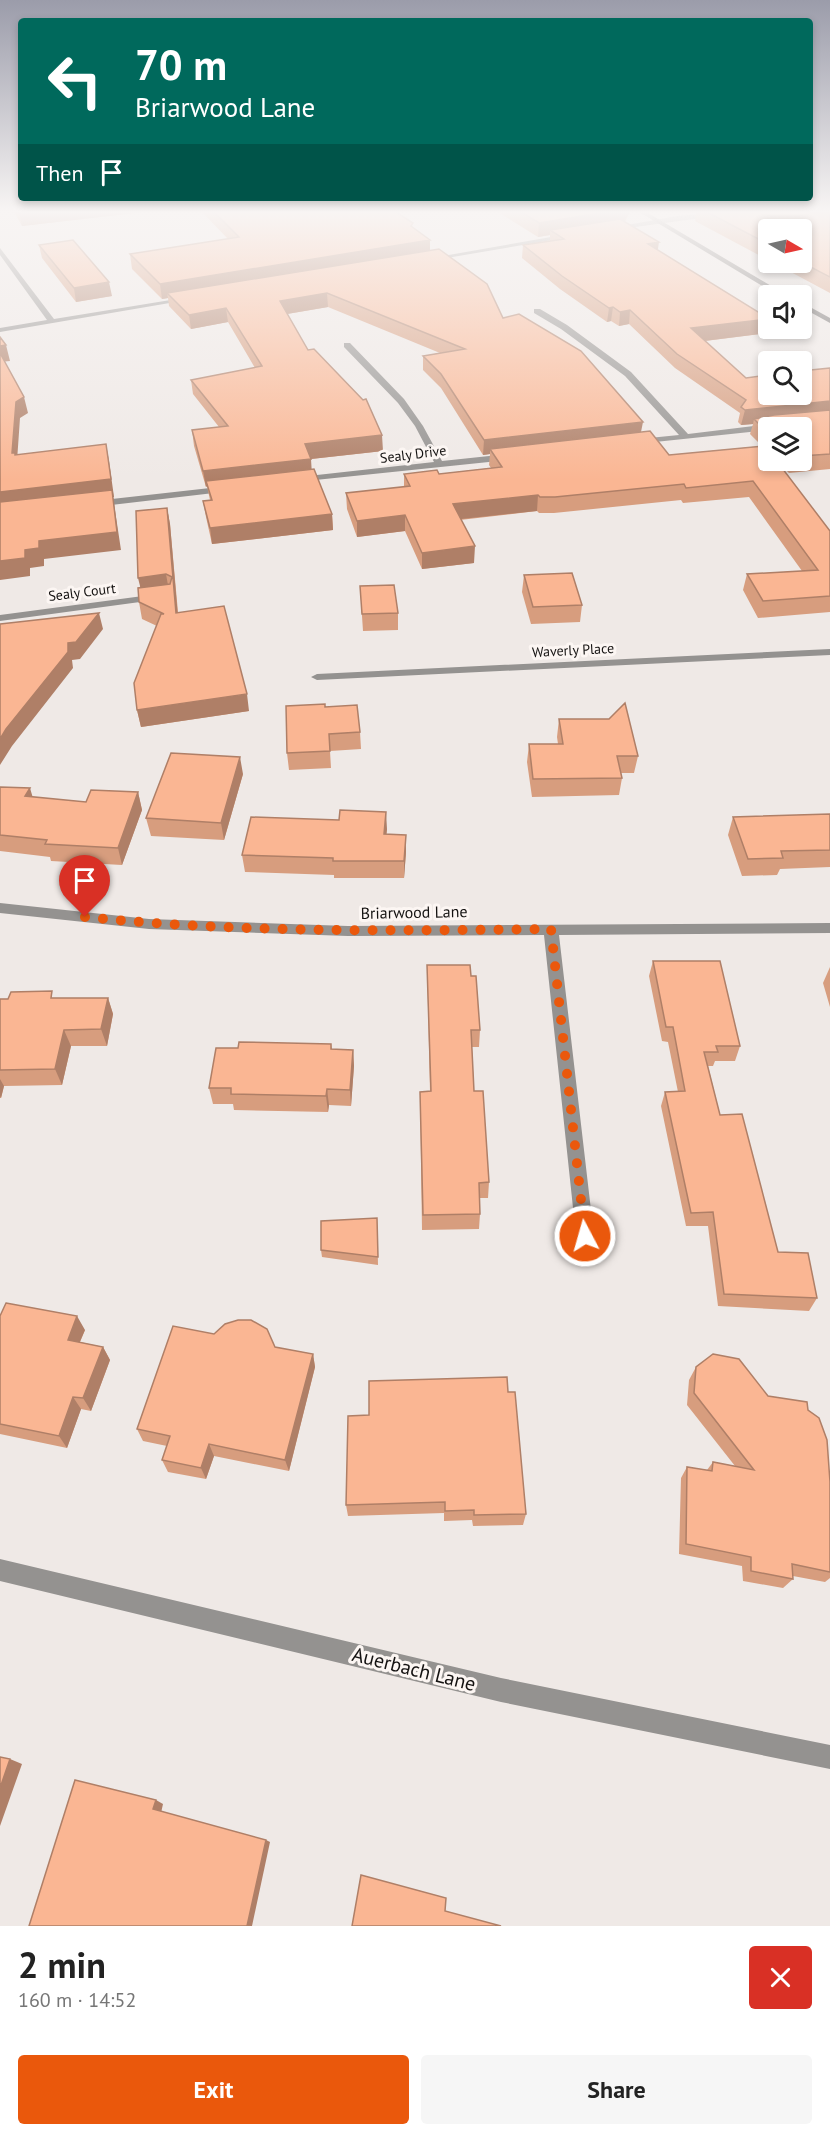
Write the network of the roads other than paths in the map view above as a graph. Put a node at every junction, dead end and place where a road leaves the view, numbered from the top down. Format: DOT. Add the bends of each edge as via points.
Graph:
graph roads {
  1 [pos="36,300"];
  2 [pos="186,300"];
  3 [pos="812,310"];
  4 [pos="537,311"];
  5 [pos="830,321"];
  6 [pos="52,322"];
  7 [pos="0,330"];
  8 [pos="347,345"];
  9 [pos="758,429"];
  10 [pos="686,437"];
  11 [pos="627,443"];
  12 [pos="522,455"];
  13 [pos="439,464"];
  14 [pos="287,482"];
  15 [pos="241,487"];
  16 [pos="89,505"];
  17 [pos="169,596"];
  18 [pos="0,618"];
  19 [pos="830,652"];
  20 [pos="317,677"];
  21 [pos="0,908"];
  22 [pos="830,928"];
  23 [pos="551,929"];
  24 [pos="585,1236"];
  25 [pos="0,1569"];
  26 [pos="830,1757"];
  1 -- 6 [label="street"];
  2 -- 6 [label="street"];
  3 -- 5 [label="main road"];
  4 -- 10 [label="street" via="628,374"];
  6 -- 7 [label="street"];
  8 -- 13 [label="street" via="401,401"];
  9 -- 10 [label="street"];
  10 -- 11 [label="street"];
  12 -- 13 [label="street, Sealy Drive"];
  13 -- 14 [label="street, Sealy Drive"];
  15 -- 16 [label="street"];
  17 -- 18 [label="street, Sealy Court"];
  19 -- 20 [label="street, Waverly Place"];
  21 -- 23 [label="street, Briarwood Lane" via="149,924 348,931"];
  22 -- 23 [label="street, Briarwood Lane"];
  23 -- 24 [label="street"];
  25 -- 26 [label="street, Auerbach Lane" via="501,1690"];
}
